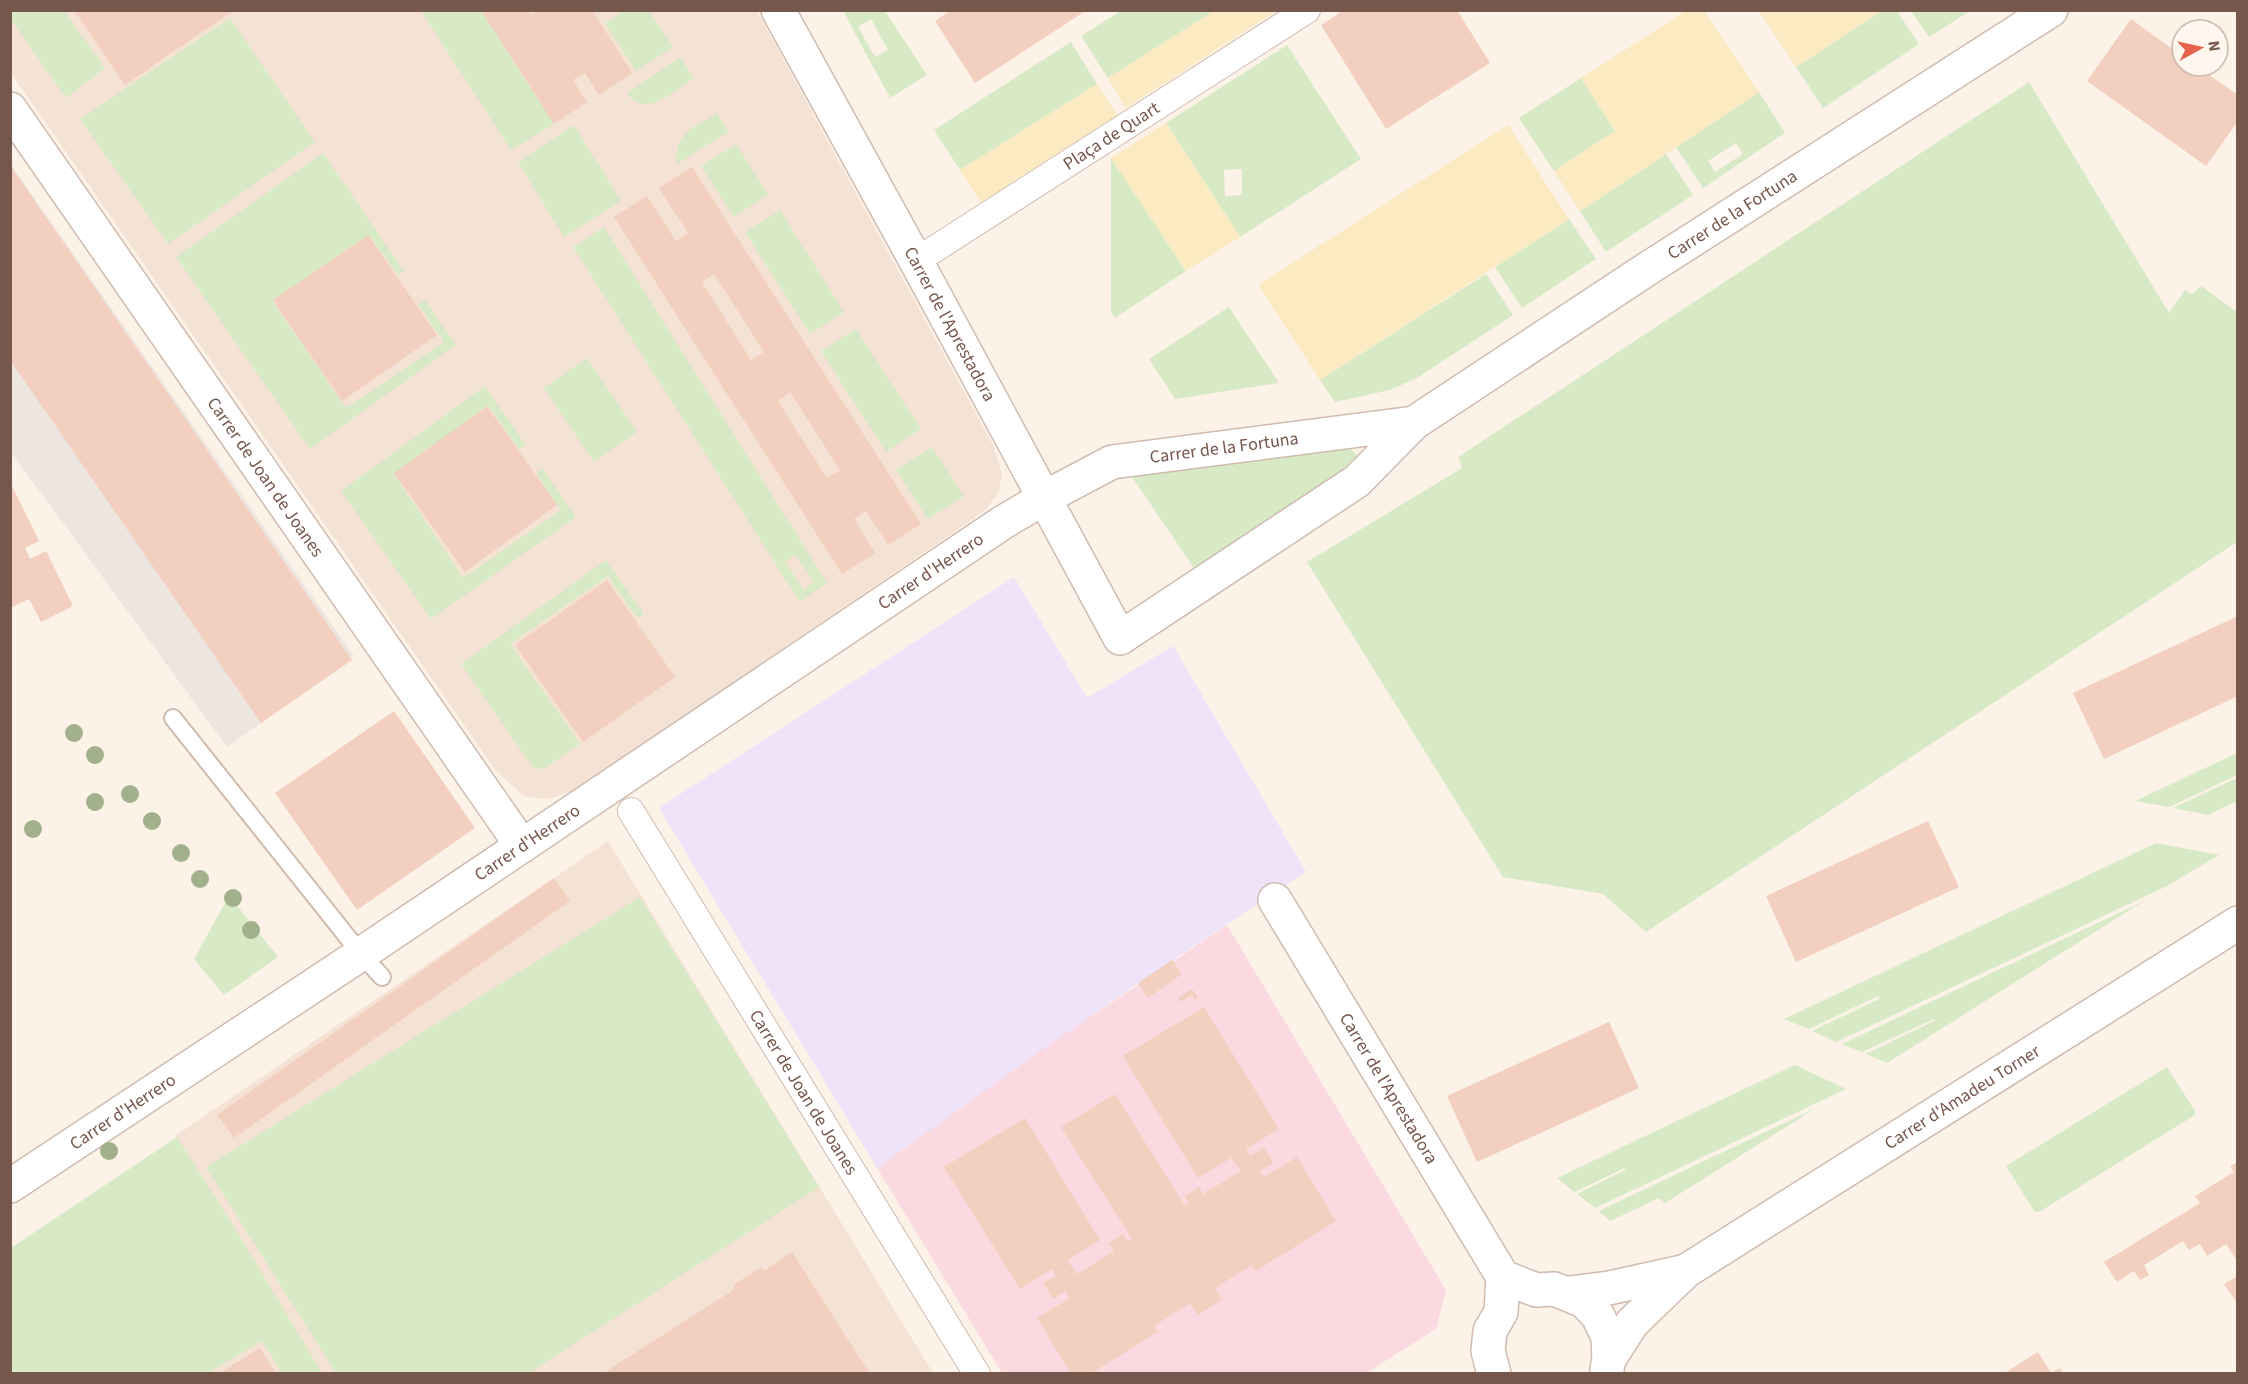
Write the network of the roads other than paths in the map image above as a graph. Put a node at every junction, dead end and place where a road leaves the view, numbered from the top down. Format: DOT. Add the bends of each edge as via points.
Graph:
graph roads {
  1 [pos="778,10"];
  2 [pos="1307,10"];
  3 [pos="2051,10"];
  4 [pos="10,109"];
  5 [pos="916,261"];
  6 [pos="1414,423"];
  7 [pos="1044,498"];
  8 [pos="1120,638"];
  9 [pos="173,718"];
  10 [pos="632,811"];
  11 [pos="522,846"];
  12 [pos="1275,900"];
  13 [pos="2238,923"];
  14 [pos="372,966"];
  15 [pos="10,1186"];
  16 [pos="1686,1271"];
  17 [pos="1503,1277"];
  18 [pos="1569,1293"];
  19 [pos="1483,1366"];
  20 [pos="1607,1366"];
  21 [pos="977,1374"];
  1 -- 5 [label="street, Carrer de l'Aprestadora"];
  2 -- 5 [label="street, Plaça de Quart"];
  3 -- 6 [label="street, Carrer de la Fortuna" via="1653,264"];
  4 -- 11 [label="street, Carrer de Joan de Joanes"];
  5 -- 7 [label="street, Carrer de l'Aprestadora"];
  6 -- 7 [label="street, Carrer de la Fortuna" via="1112,462"];
  6 -- 8 [label="street, Carrer de la Fortuna" via="1356,481"];
  7 -- 8 [label="street, Carrer de l'Aprestadora"];
  7 -- 11 [label="street, Carrer d'Herrero"];
  9 -- 14 [label="lane"];
  10 -- 21 [label="street, Carrer de Joan de Joanes"];
  11 -- 14 [label="street, Carrer d'Herrero"];
  12 -- 17 [label="street, Carrer de l'Aprestadora"];
  13 -- 16 [label="street, Carrer d'Amadeu Torner"];
  14 -- 15 [label="street, Carrer d'Herrero"];
  16 -- 18 [label="street, Carrer d'Amadeu Torner"];
  16 -- 20 [label="street, Carrer d'Amadeu Torner" via="1632,1323"];
  17 -- 18 [label="street, Carrer d'Amadeu Torner" via="1536,1290"];
  17 -- 19 [label="street" via="1501,1312 1490,1331"];
  18 -- 20 [label="street" via="1584,1300 1598,1316 1608,1337"];
}
